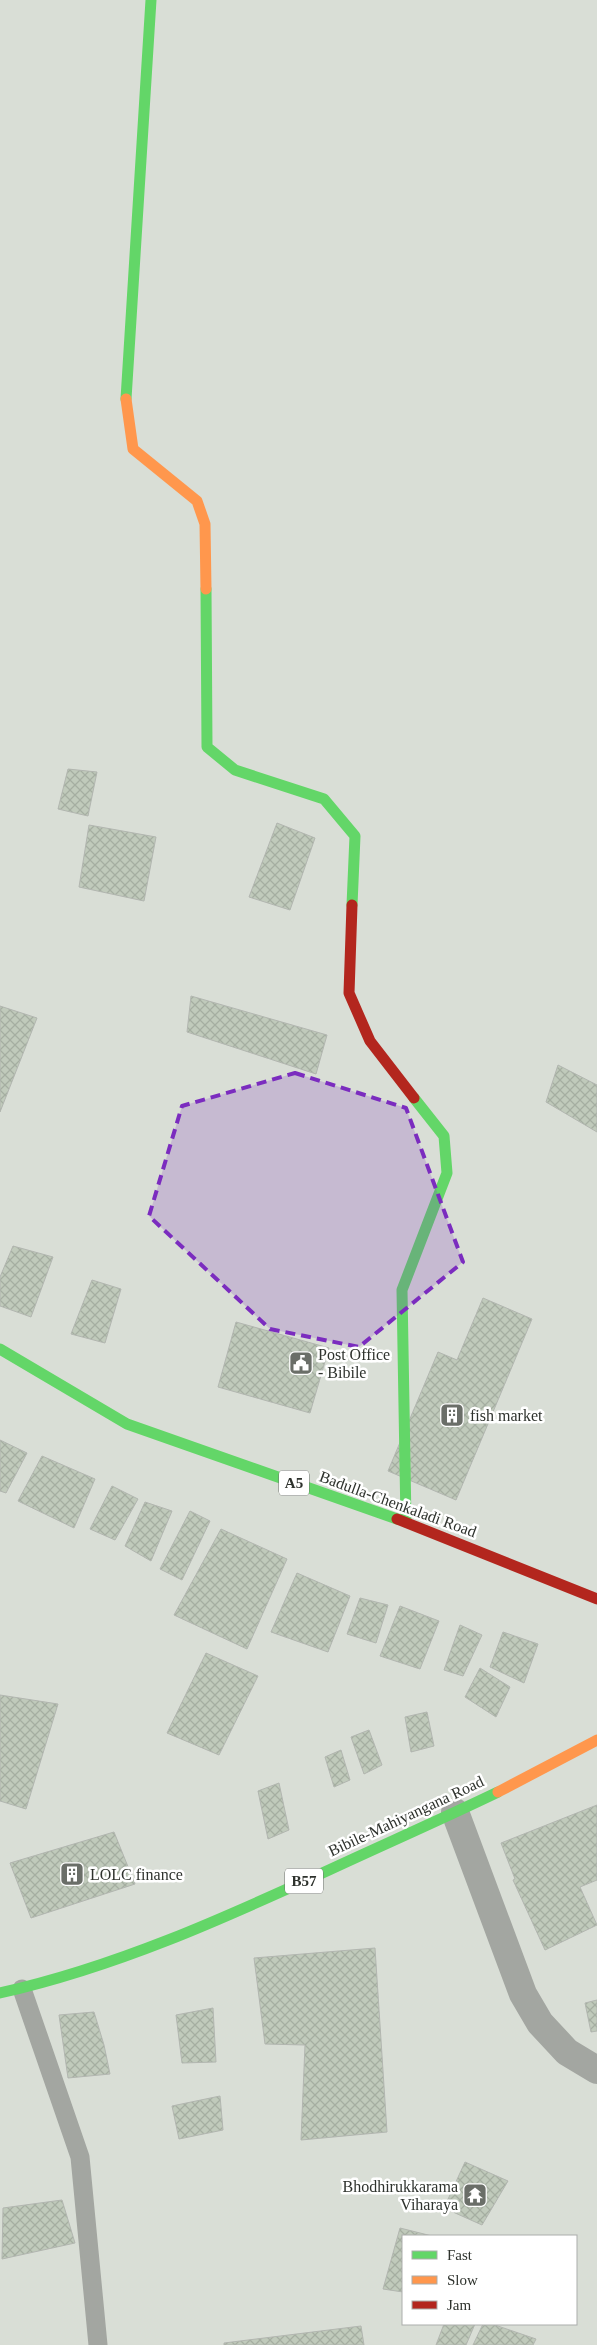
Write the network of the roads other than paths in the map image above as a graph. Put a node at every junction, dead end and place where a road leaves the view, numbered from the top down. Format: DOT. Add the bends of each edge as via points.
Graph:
graph roads {
  1 [pos="151,0"];
  2 [pos="0,1349"];
  3 [pos="406,1522"];
  4 [pos="597,1599"];
  5 [pos="597,1740"];
  6 [pos="455,1812"];
  7 [pos="22,1989"];
  8 [pos="0,1993"];
  9 [pos="597,2070"];
  10 [pos="98,2345"];
  1 -- 3 [label="main road" via="126,402 133,449 197,501 205,524 207,747 236,770 324,799 355,836 349,993 370,1041 444,1136 447,1173 402,1290"];
  2 -- 3 [label="main road, Badulla-Chenkaladi Road / A5" via="126,1424"];
  3 -- 4 [label="main road, Badulla-Chenkaladi Road / A5"];
  5 -- 6 [label="main road, Bibile-Mahiyangana Road / B57"];
  6 -- 7 [label="main road, Bibile-Mahiyangana Road / B57" via="188,1932 92,1968"];
  6 -- 9 [label="street" via="523,1994 540,2023 567,2052"];
  7 -- 8 [label="main road, Bibile-Mahiyangana Road / B57"];
  7 -- 10 [label="lane" via="80,2156"];
}
